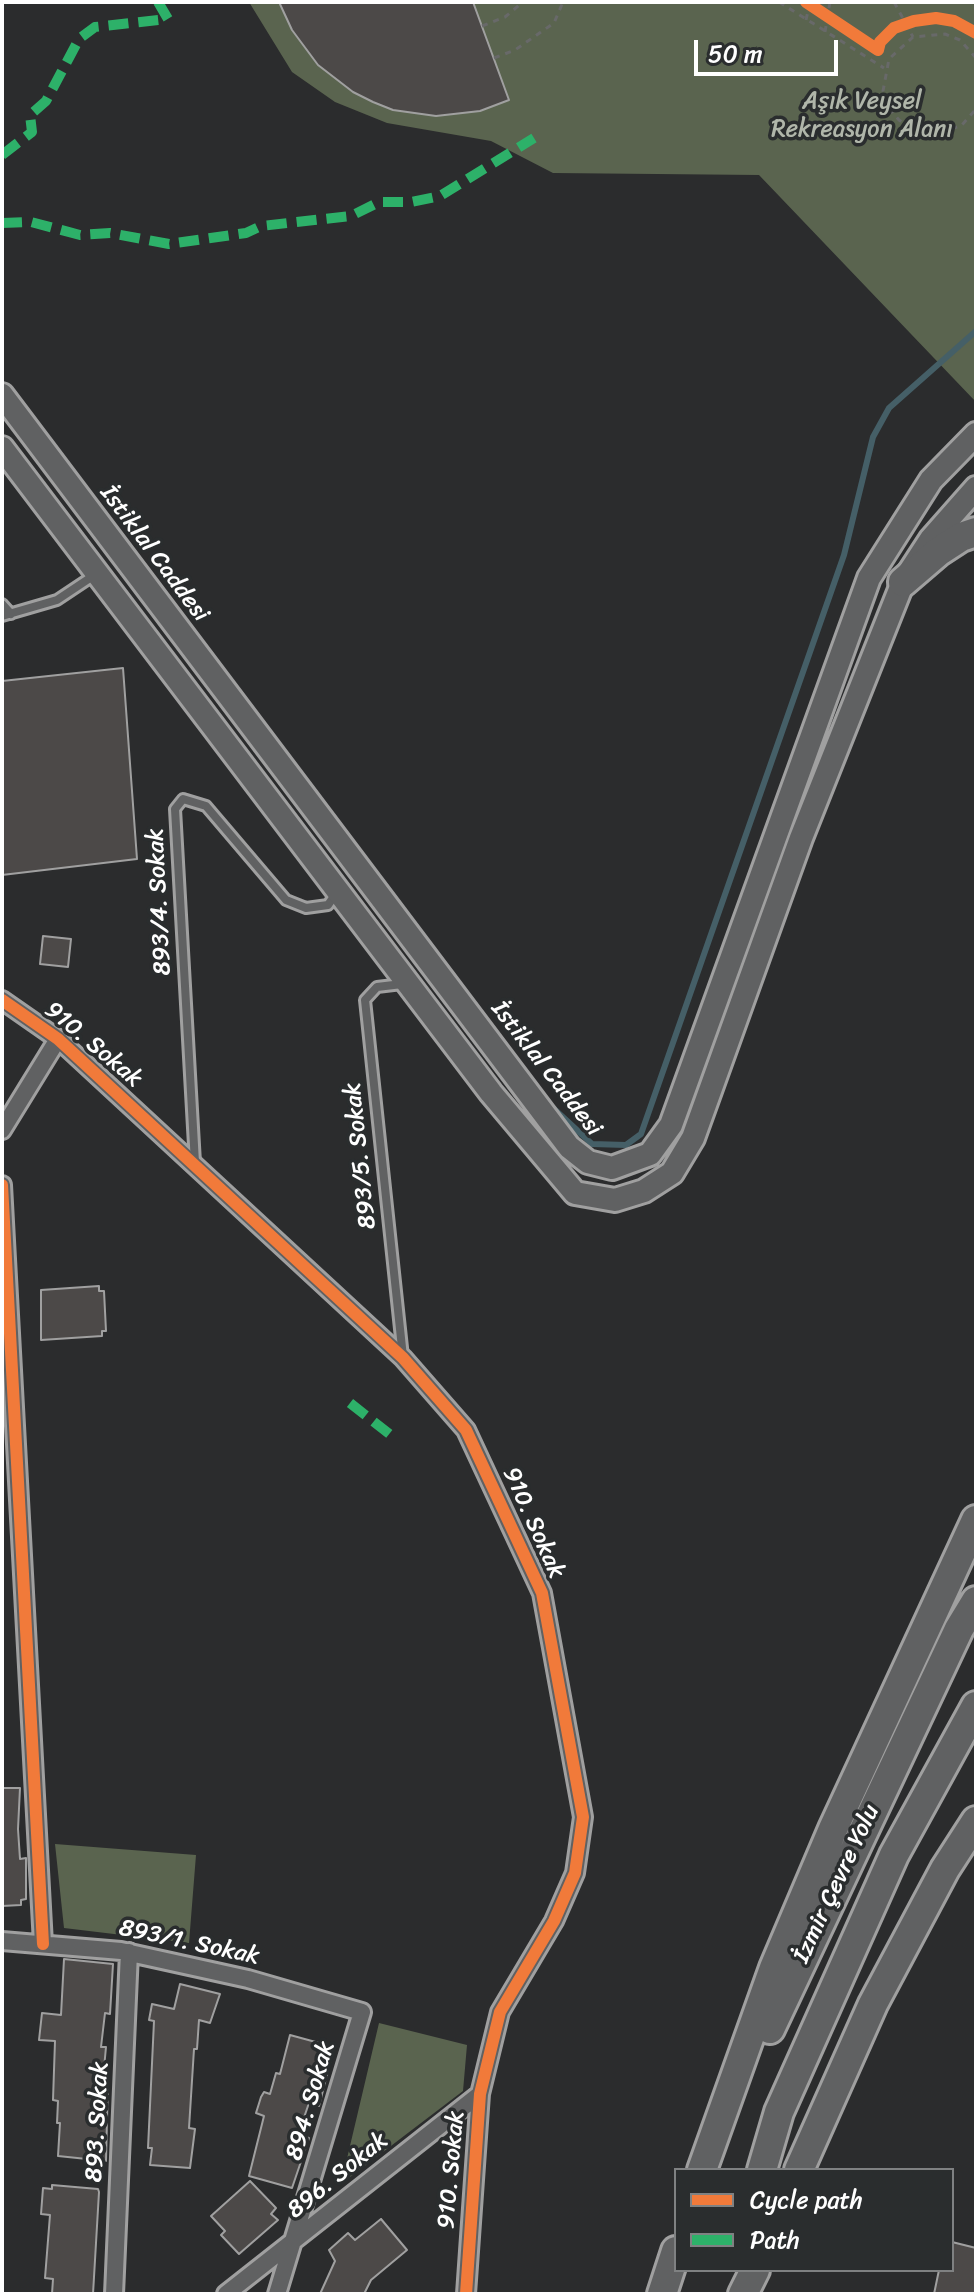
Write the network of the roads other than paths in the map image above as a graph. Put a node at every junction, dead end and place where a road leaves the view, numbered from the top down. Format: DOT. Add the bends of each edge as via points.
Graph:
graph roads {
  1 [pos="2,395"];
  2 [pos="976,434"];
  3 [pos="2,448"];
  4 [pos="10,469"];
  5 [pos="976,488"];
  6 [pos="976,532"];
  7 [pos="97,574"];
  8 [pos="903,582"];
  9 [pos="2,604"];
  10 [pos="6,615"];
  11 [pos="338,891"];
  12 [pos="409,985"];
  13 [pos="2,1000"];
  14 [pos="58,1039"];
  15 [pos="2,1130"];
  16 [pos="195,1166"];
  17 [pos="2,1185"];
  18 [pos="4,1262"];
  19 [pos="403,1358"];
  20 [pos="976,1520"];
  21 [pos="976,1601"];
  22 [pos="976,1706"];
  23 [pos="976,1821"];
  24 [pos="2,1941"];
  25 [pos="43,1944"];
  26 [pos="129,1952"];
  27 [pos="362,2012"];
  28 [pos="480,2094"];
  29 [pos="704,2168"];
  30 [pos="704,2168"];
  31 [pos="763,2168"];
  32 [pos="800,2168"];
  33 [pos="295,2243"];
  34 [pos="674,2257"];
  35 [pos="732,2272"];
  36 [pos="754,2272"];
  37 [pos="114,2294"];
  38 [pos="226,2294"];
  39 [pos="277,2294"];
  40 [pos="466,2294"];
  41 [pos="662,2294"];
  42 [pos="726,2294"];
  43 [pos="743,2294"];
  1 -- 2 [label="main road, İstiklal Caddesi" via="569,1147 588,1162 612,1168 650,1154 671,1125 869,578 931,480"];
  3 -- 4 [label="main road"];
  4 -- 7 [label="main road"];
  5 -- 8 [label="main road" via="931,539"];
  6 -- 8 [label="highway" via="938,552"];
  7 -- 10 [label="lane" via="57,600"];
  7 -- 11 [label="main road"];
  8 -- 12 [label="main road" via="801,838 699,1123 672,1173 644,1191 615,1200 575,1193"];
  9 -- 10 [label="lane"];
  11 -- 12 [label="main road"];
  11 -- 16 [label="lane, 893/4. Sokak" via="328,905 317,907 286,900 206,806 183,799 175,809"];
  12 -- 19 [label="lane, 893/5. Sokak" via="377,987 365,1000"];
  13 -- 14 [label="street, 910. Sokak"];
  14 -- 15 [label="street"];
  14 -- 16 [label="street, 910. Sokak"];
  16 -- 19 [label="street, 910. Sokak"];
  17 -- 18 [label="street"];
  18 -- 25 [label="street"];
  19 -- 28 [label="street, 910. Sokak" via="466,1430 542,1593 583,1817 575,1873 554,1921 500,2012"];
  20 -- 29 [label="highway" via="792,1926"];
  21 -- 30 [label="highway, İzmir Çevre Yolu"];
  22 -- 31 [label="highway, İzmir Çevre Yolu" via="894,1855 779,2112"];
  23 -- 32 [label="highway" via="873,2004"];
  24 -- 25 [label="street, 893/1. Sokak"];
  25 -- 26 [label="street, 893/1. Sokak"];
  26 -- 27 [label="street, 893/1. Sokak"];
  26 -- 37 [label="street, 893. Sokak"];
  27 -- 33 [label="street, 894. Sokak"];
  28 -- 33 [label="street, 896. Sokak"];
  28 -- 40 [label="street, 910. Sokak"];
  33 -- 38 [label="street, 896. Sokak"];
  33 -- 39 [label="street, 894. Sokak"];
  34 -- 41 [label="highway"];
  35 -- 42 [label="highway"];
  36 -- 43 [label="highway"];
}
